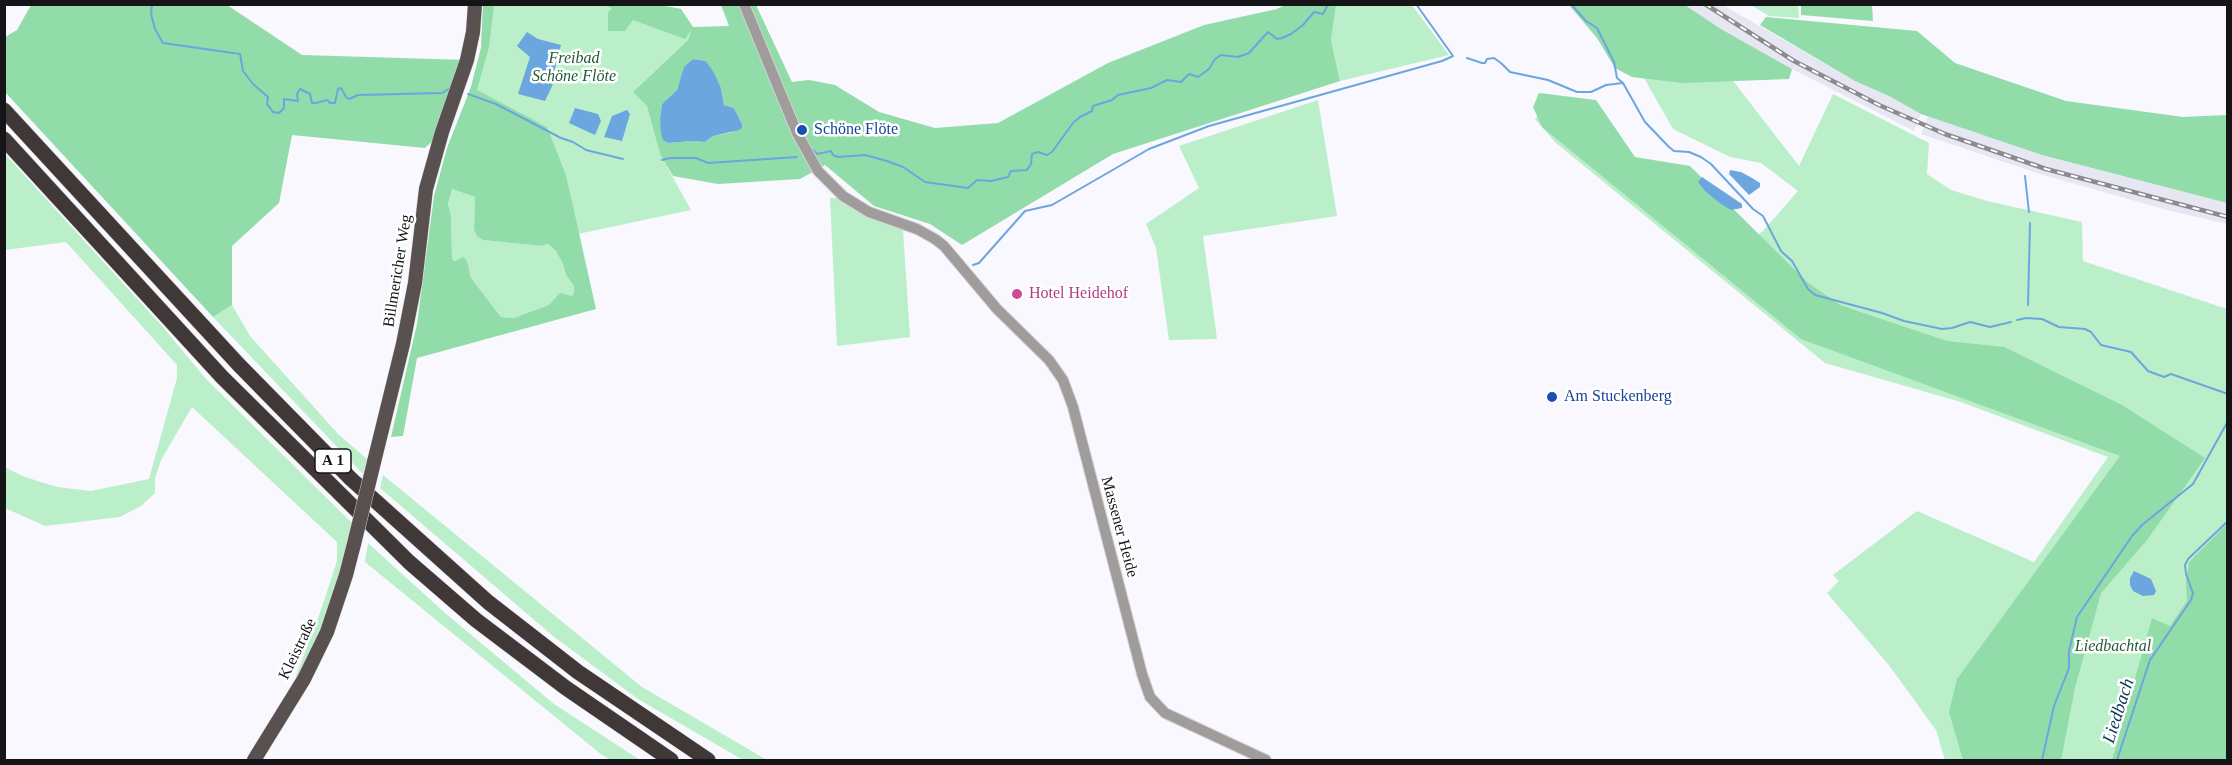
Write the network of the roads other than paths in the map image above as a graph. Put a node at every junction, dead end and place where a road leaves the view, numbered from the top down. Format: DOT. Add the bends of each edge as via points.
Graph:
graph roads {
  1 [pos="475,4"];
  2 [pos="744,4"];
  3 [pos="4,110"];
  4 [pos="4,139"];
  5 [pos="354,544"];
  6 [pos="254,760"];
  7 [pos="671,760"];
  8 [pos="708,760"];
  9 [pos="1266,760"];
  1 -- 5 [label="main road, Billmericher Weg, bridge" via="467,60 426,189 403,344"];
  2 -- 9 [label="street, Massener Heide" via="797,133 818,171 843,196 869,212 935,238 1063,380 1150,697 1165,713"];
  3 -- 8 [label="highway, A 1" via="239,365 351,479 488,602 578,672"];
  4 -- 7 [label="highway, A 1" via="222,377 409,562 494,634"];
  5 -- 6 [label="main road, Kleistraße" via="327,632 304,679"];
}
